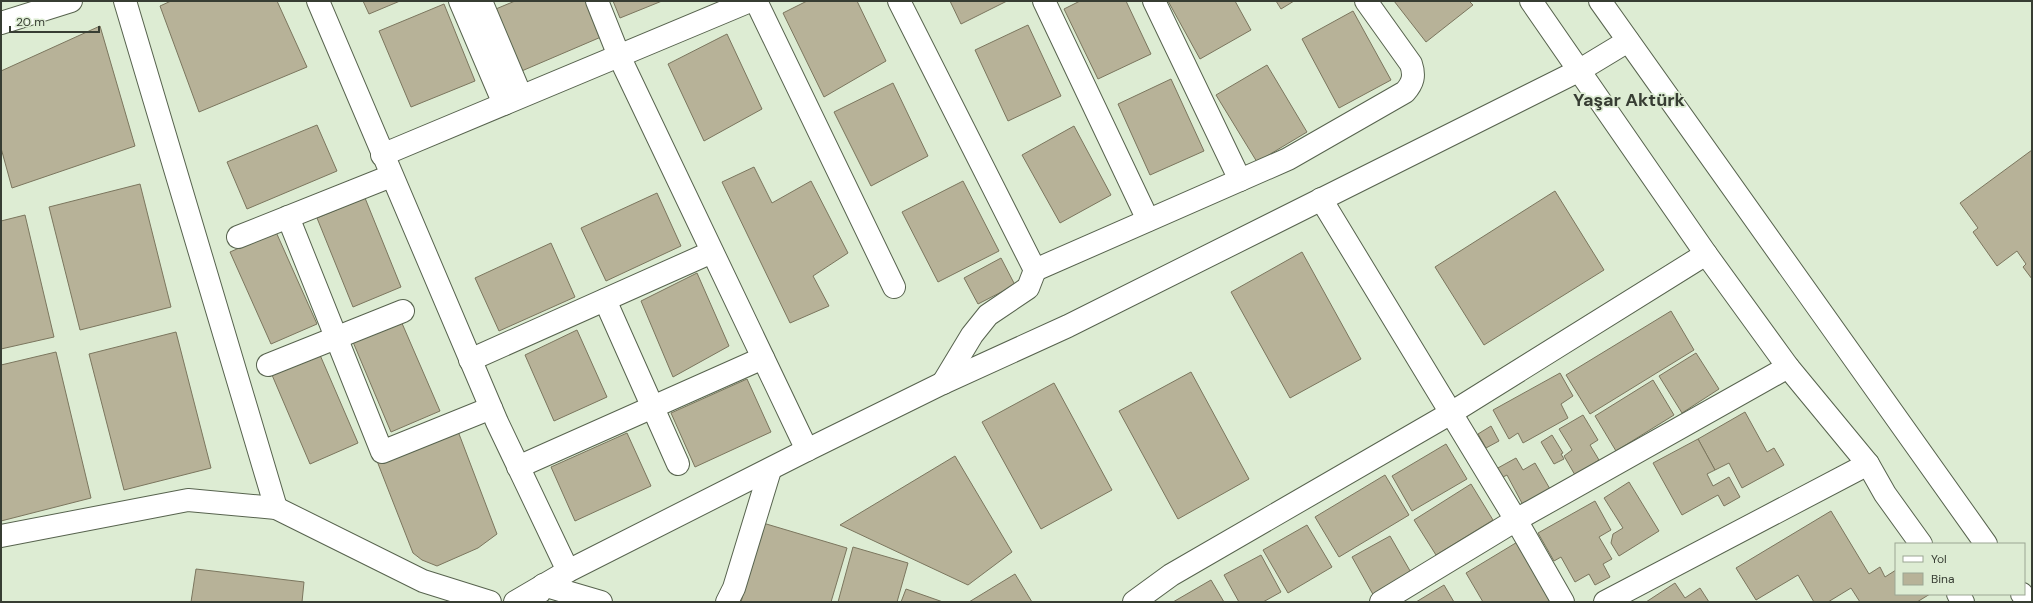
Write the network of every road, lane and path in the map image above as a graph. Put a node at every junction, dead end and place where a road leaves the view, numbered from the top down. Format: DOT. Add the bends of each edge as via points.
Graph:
graph roads {
  1 [pos="72,1"];
  2 [pos="125,1"];
  3 [pos="318,1"];
  4 [pos="460,1"];
  5 [pos="481,1"];
  6 [pos="597,1"];
  7 [pos="750,1"];
  8 [pos="756,1"];
  9 [pos="899,1"];
  10 [pos="1044,1"];
  11 [pos="1154,1"];
  12 [pos="1366,1"];
  13 [pos="1531,1"];
  14 [pos="1600,1"];
  15 [pos="1,23"];
  16 [pos="1628,41"];
  17 [pos="619,56"];
  18 [pos="1580,70"];
  19 [pos="513,100"];
  20 [pos="382,155"];
  21 [pos="391,176"];
  22 [pos="1240,180"];
  23 [pos="1321,199"];
  24 [pos="288,217"];
  25 [pos="1148,220"];
  26 [pos="238,237"];
  27 [pos="712,252"];
  28 [pos="1706,254"];
  29 [pos="1035,270"];
  30 [pos="894,287"];
  31 [pos="605,300"];
  32 [pos="404,311"];
  33 [pos="336,338"];
  34 [pos="763,358"];
  35 [pos="470,360"];
  36 [pos="268,365"];
  37 [pos="1788,368"];
  38 [pos="943,382"];
  39 [pos="653,407"];
  40 [pos="491,408"];
  41 [pos="1452,413"];
  42 [pos="807,450"];
  43 [pos="678,464"];
  44 [pos="1868,464"];
  45 [pos="518,467"];
  46 [pos="770,470"];
  47 [pos="276,508"];
  48 [pos="1516,520"];
  49 [pos="1,536"];
  50 [pos="1920,543"];
  51 [pos="1985,543"];
  52 [pos="568,571"];
  53 [pos="540,593"];
  54 [pos="490,602"];
  55 [pos="515,602"];
  56 [pos="602,602"];
  57 [pos="727,602"];
  58 [pos="1134,602"];
  59 [pos="1381,602"];
  60 [pos="1563,602"];
  61 [pos="1605,602"];
  1 -- 15 [label="street"];
  2 -- 47 [label="street"];
  3 -- 20 [label="street"];
  4 -- 19 [label="street"];
  5 -- 19 [label="street"];
  6 -- 17 [label="street"];
  7 -- 17 [label="street"];
  8 -- 30 [label="street"];
  9 -- 29 [label="street"];
  10 -- 25 [label="street"];
  11 -- 22 [label="street"];
  12 -- 22 [label="street" via="1411,64 1414,71 1410,87 1288,159"];
  13 -- 18 [label="street"];
  14 -- 16 [label="street"];
  16 -- 18 [label="street"];
  16 -- 51 [label="street"];
  17 -- 19 [label="street"];
  17 -- 27 [label="street"];
  18 -- 23 [label="street"];
  18 -- 28 [label="street"];
  19 -- 20 [label="street"];
  20 -- 21 [label="street"];
  21 -- 24 [label="street"];
  21 -- 35 [label="street"];
  22 -- 25 [label="street"];
  23 -- 38 [label="street" via="1068,326"];
  23 -- 41 [label="street"];
  24 -- 26 [label="street"];
  24 -- 33 [label="street"];
  25 -- 29 [label="street"];
  27 -- 31 [label="street"];
  27 -- 34 [label="street"];
  28 -- 37 [label="street"];
  28 -- 41 [label="street"];
  29 -- 38 [label="street" via="1028,288 988,315 972,335"];
  31 -- 35 [label="street"];
  31 -- 39 [label="street"];
  32 -- 33 [label="street"];
  33 -- 36 [label="street"];
  33 -- 40 [label="street" via="382,452"];
  34 -- 39 [label="street"];
  34 -- 42 [label="street"];
  35 -- 40 [label="street"];
  37 -- 44 [label="street"];
  37 -- 48 [label="street"];
  38 -- 42 [label="street"];
  39 -- 43 [label="street"];
  39 -- 45 [label="street"];
  40 -- 45 [label="street"];
  41 -- 48 [label="street"];
  41 -- 58 [label="street" via="1171,575"];
  42 -- 46 [label="street"];
  44 -- 50 [label="street"];
  44 -- 61 [label="street"];
  45 -- 52 [label="street"];
  46 -- 52 [label="street"];
  46 -- 57 [label="street" via="734,588"];
  47 -- 49 [label="street" via="188,500"];
  47 -- 54 [label="street" via="423,581"];
  48 -- 59 [label="street"];
  48 -- 60 [label="street"];
  52 -- 53 [label="street"];
  53 -- 55 [label="street"];
  53 -- 56 [label="street"];
}
